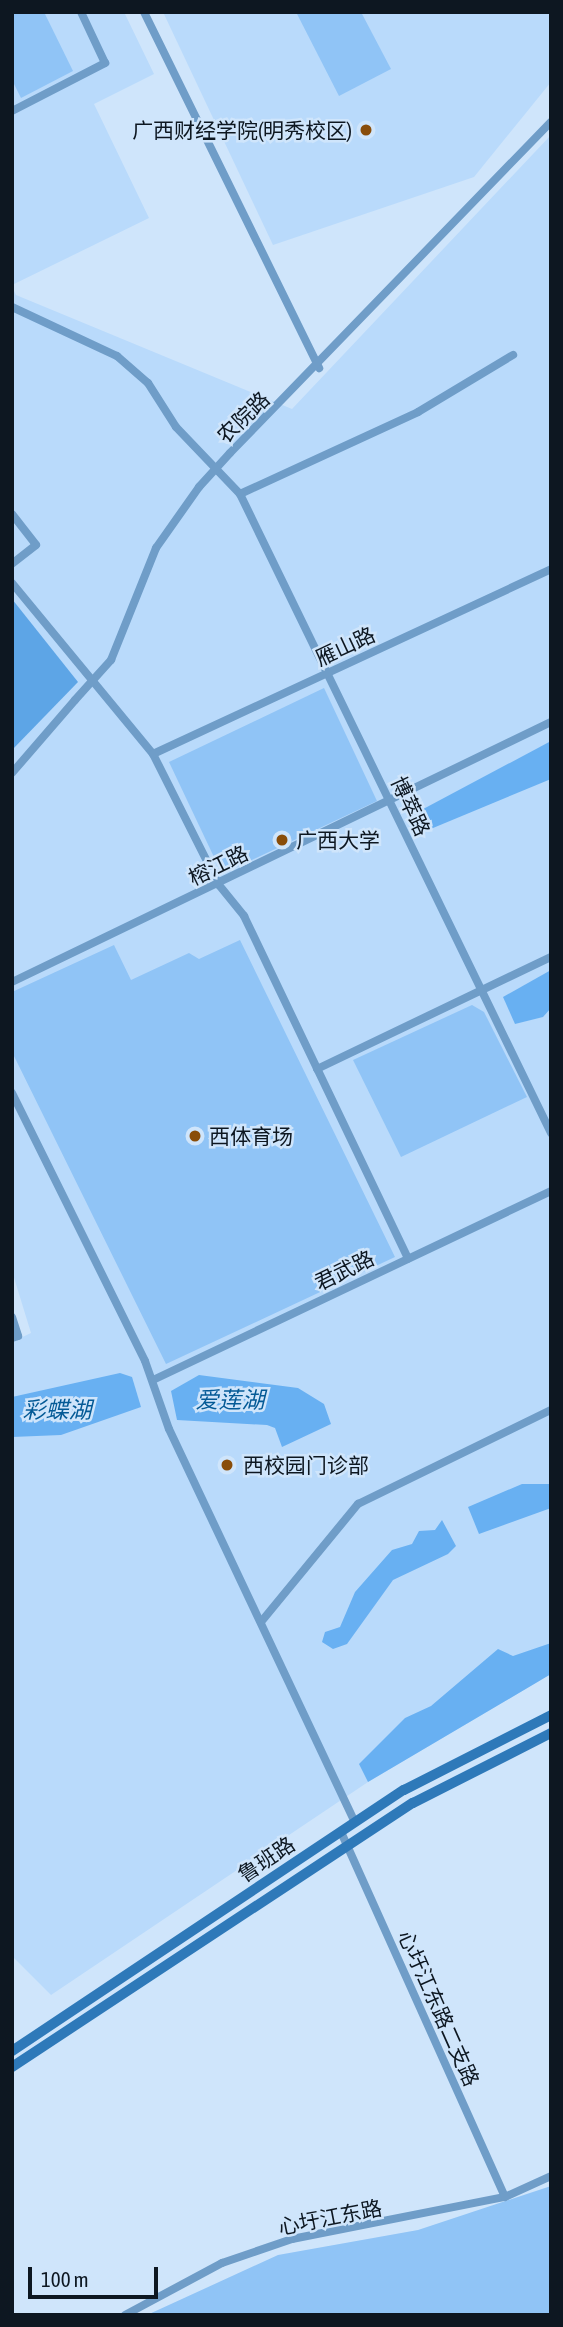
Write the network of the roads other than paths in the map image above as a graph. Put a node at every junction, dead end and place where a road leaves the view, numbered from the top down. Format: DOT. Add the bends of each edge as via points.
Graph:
graph roads {
  1 [pos="80,12"];
  2 [pos="144,12"];
  3 [pos="13,107"];
  4 [pos="551,122"];
  5 [pos="12,307"];
  6 [pos="513,355"];
  7 [pos="319,368"];
  8 [pos="240,494"];
  9 [pos="12,514"];
  10 [pos="12,564"];
  11 [pos="551,569"];
  12 [pos="12,583"];
  13 [pos="328,673"];
  14 [pos="551,722"];
  15 [pos="153,754"];
  16 [pos="12,772"];
  17 [pos="390,801"];
  18 [pos="219,885"];
  19 [pos="551,957"];
  20 [pos="12,982"];
  21 [pos="482,990"];
  22 [pos="317,1069"];
  23 [pos="12,1093"];
  24 [pos="551,1133"];
  25 [pos="551,1191"];
  26 [pos="408,1259"];
  27 [pos="12,1317"];
  28 [pos="12,1338"];
  29 [pos="153,1380"];
  30 [pos="551,1410"];
  31 [pos="261,1622"];
  32 [pos="551,1715"];
  33 [pos="551,1733"];
  34 [pos="355,1822"];
  35 [pos="341,1832"];
  36 [pos="347,1846"];
  37 [pos="12,2051"];
  38 [pos="12,2067"];
  39 [pos="551,2176"];
  40 [pos="505,2197"];
  41 [pos="125,2315"];
  1 -- 3 [label="street" via="105,64"];
  2 -- 7 [label="street"];
  4 -- 7 [label="street, 农院路"];
  5 -- 8 [label="street, 博萃路" via="117,356 148,383 176,427"];
  6 -- 8 [label="street" via="418,412"];
  7 -- 16 [label="street, 农院路, bridge" via="199,487 156,548 111,660"];
  8 -- 13 [label="street, 博萃路"];
  9 -- 10 [label="street" via="36,545"];
  11 -- 13 [label="street, 雁山路"];
  12 -- 15 [label="street"];
  13 -- 15 [label="street, 雁山路"];
  13 -- 17 [label="street, 博萃路"];
  14 -- 17 [label="street, 榕江路"];
  15 -- 18 [label="street"];
  17 -- 18 [label="street, 榕江路"];
  17 -- 21 [label="street, 博萃路"];
  18 -- 20 [label="street, 榕江路"];
  18 -- 22 [label="street" via="244,916"];
  19 -- 21 [label="street"];
  21 -- 22 [label="street"];
  21 -- 24 [label="street, 博萃路"];
  22 -- 26 [label="street"];
  23 -- 29 [label="street"];
  25 -- 26 [label="street, 君武路"];
  26 -- 29 [label="street, 君武路"];
  27 -- 28 [label="street" via="18,1336"];
  29 -- 31 [label="street" via="169,1429"];
  30 -- 31 [label="street" via="358,1504"];
  31 -- 34 [label="street"];
  32 -- 34 [label="main road, 鲁班路"];
  33 -- 36 [label="main road, 鲁班路" via="413,1802"];
  34 -- 35 [label="main road, 鲁班路"];
  35 -- 36 [label="street, 心圩江东路二支路"];
  35 -- 37 [label="main road, 鲁班路"];
  36 -- 38 [label="main road, 鲁班路"];
  36 -- 40 [label="street, 心圩江东路二支路"];
  39 -- 40 [label="street, 心圩江东路"];
  40 -- 41 [label="street, 心圩江东路" via="292,2239 222,2263"];
}
